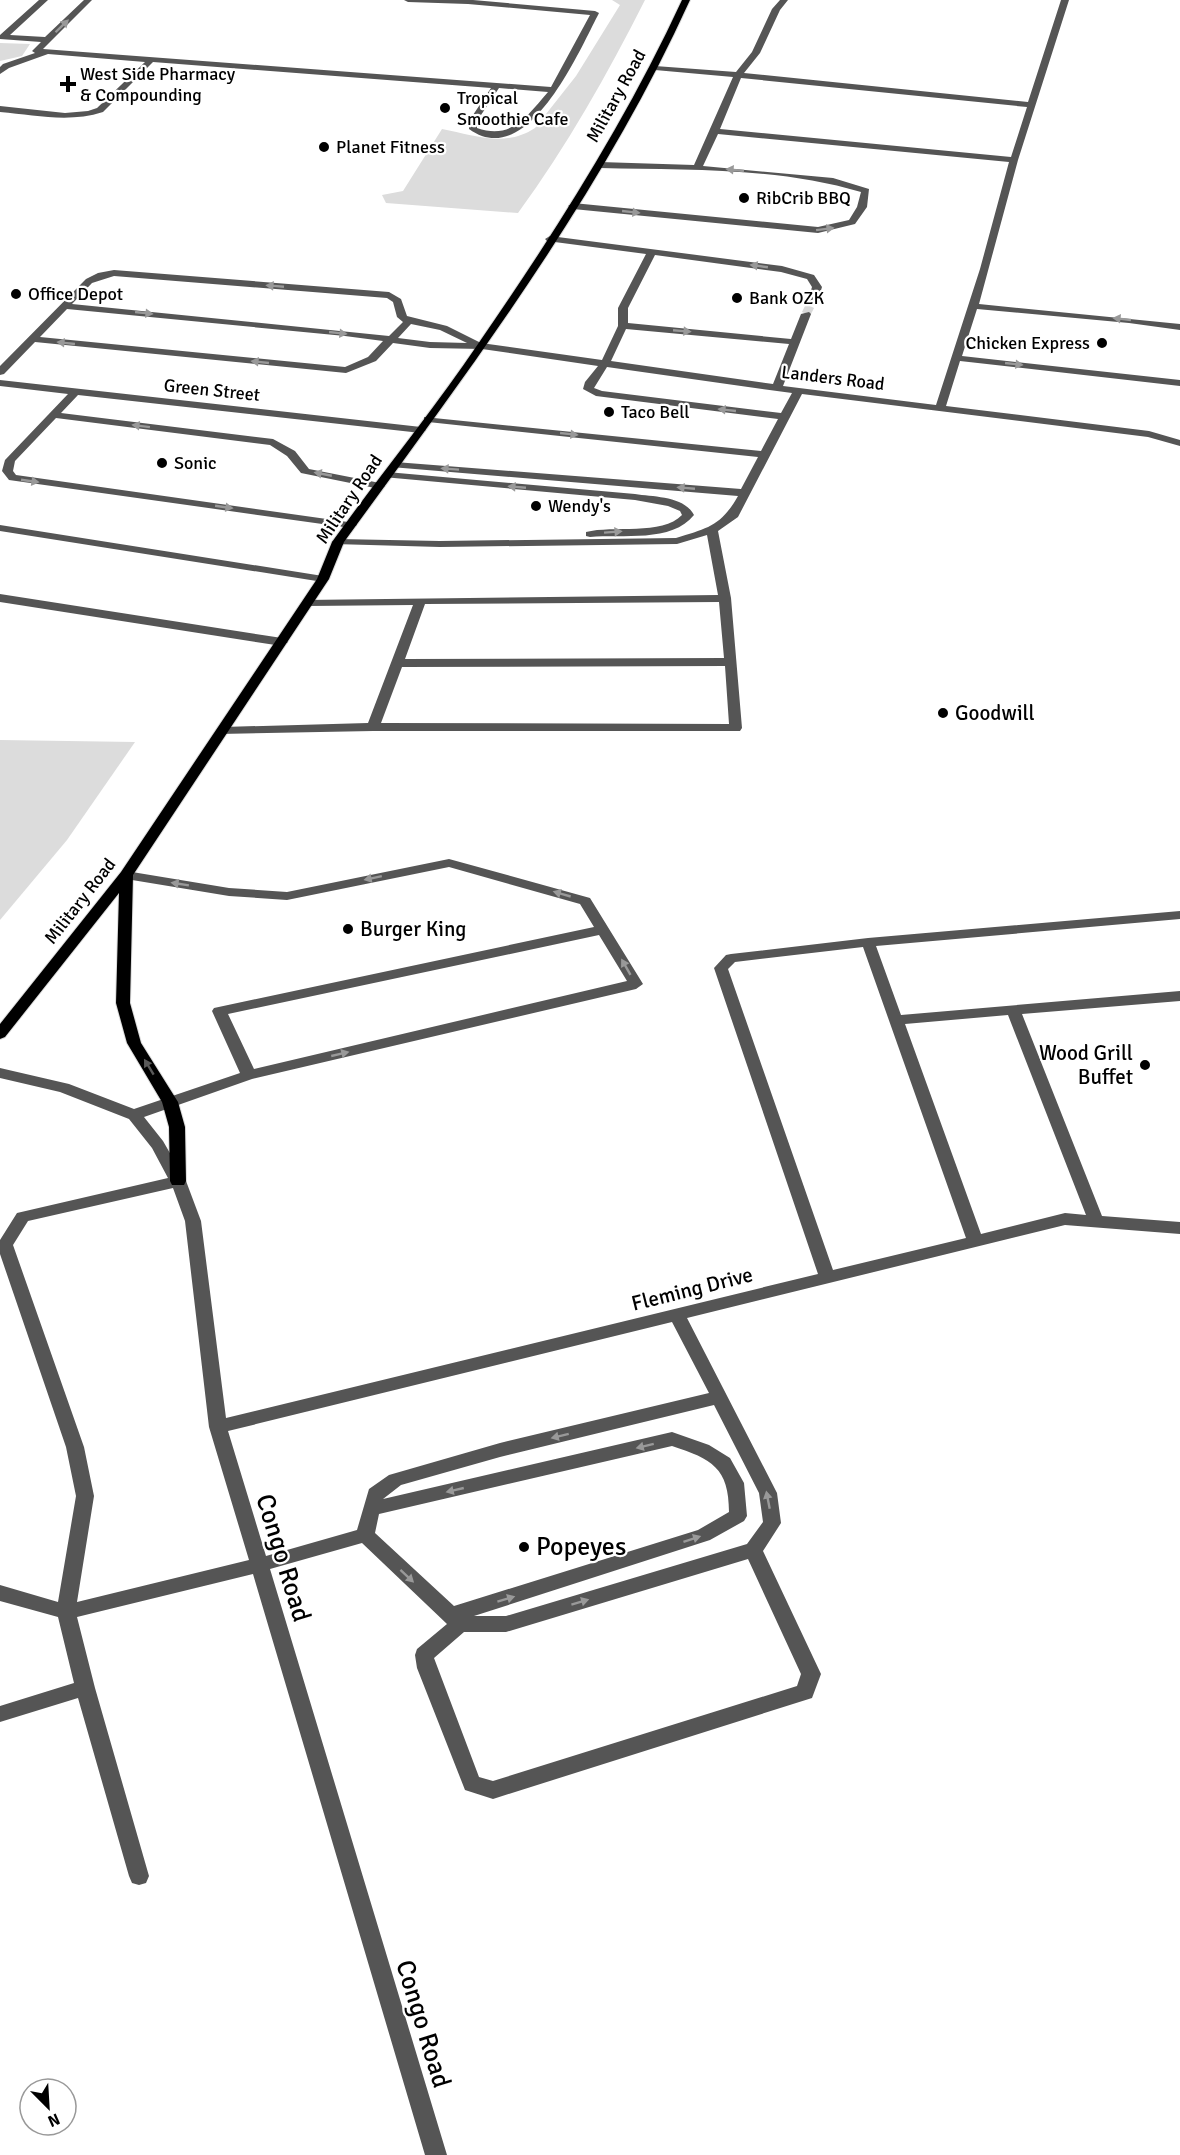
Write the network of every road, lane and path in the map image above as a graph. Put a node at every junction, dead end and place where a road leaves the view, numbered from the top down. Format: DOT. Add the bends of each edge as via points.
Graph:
graph roads {
  1 [pos="44,0"];
  2 [pos="88,0"];
  3 [pos="408,0"];
  4 [pos="686,0"];
  5 [pos="784,0"];
  6 [pos="1065,0"];
  7 [pos="468,1"];
  8 [pos="2,37"];
  9 [pos="48,40"];
  10 [pos="47,52"];
  11 [pos="151,60"];
  12 [pos="655,68"];
  13 [pos="0,72"];
  14 [pos="738,75"];
  15 [pos="496,86"];
  16 [pos="554,90"];
  17 [pos="1032,105"];
  18 [pos="0,109"];
  19 [pos="715,131"];
  20 [pos="1014,160"];
  21 [pos="600,165"];
  22 [pos="698,168"];
  23 [pos="573,206"];
  24 [pos="550,239"];
  25 [pos="652,252"];
  26 [pos="813,300"];
  27 [pos="65,306"];
  28 [pos="973,306"];
  29 [pos="806,314"];
  30 [pos="409,321"];
  31 [pos="623,326"];
  32 [pos="1180,327"];
  33 [pos="32,339"];
  34 [pos="391,340"];
  35 [pos="795,342"];
  36 [pos="482,346"];
  37 [pos="956,358"];
  38 [pos="606,362"];
  39 [pos="0,372"];
  40 [pos="0,383"];
  41 [pos="1180,383"];
  42 [pos="777,388"];
  43 [pos="799,390"];
  44 [pos="76,391"];
  45 [pos="939,408"];
  46 [pos="53,415"];
  47 [pos="785,417"];
  48 [pos="424,424"];
  49 [pos="1180,443"];
  50 [pos="765,455"];
  51 [pos="395,465"];
  52 [pos="384,481"];
  53 [pos="744,493"];
  54 [pos="351,525"];
  55 [pos="0,528"];
  56 [pos="712,530"];
  57 [pos="338,542"];
  58 [pos="556,543"];
  59 [pos="323,579"];
  60 [pos="0,598"];
  61 [pos="725,598"];
  62 [pos="308,602"];
  63 [pos="420,602"];
  64 [pos="282,642"];
  65 [pos="731,662"];
  66 [pos="397,663"];
  67 [pos="373,728"];
  68 [pos="223,731"];
  69 [pos="126,875"];
  70 [pos="1180,915"];
  71 [pos="604,929"];
  72 [pos="868,942"];
  73 [pos="1180,996"];
  74 [pos="1013,1010"];
  75 [pos="898,1020"];
  76 [pos="0,1034"];
  77 [pos="0,1073"];
  78 [pos="249,1075"];
  79 [pos="170,1102"];
  80 [pos="134,1115"];
  81 [pos="178,1181"];
  82 [pos="1096,1220"];
  83 [pos="1180,1227"];
  84 [pos="975,1241"];
  85 [pos="828,1278"];
  86 [pos="678,1316"];
  87 [pos="719,1397"];
  88 [pos="218,1427"];
  89 [pos="371,1509"];
  90 [pos="365,1535"];
  91 [pos="753,1551"];
  92 [pos="259,1565"];
  93 [pos="0,1593"];
  94 [pos="66,1612"];
  95 [pos="455,1619"];
  96 [pos="85,1688"];
  97 [pos="0,1714"];
  98 [pos="139,1876"];
  99 [pos="436,2155"];
  1 -- 8 [label="street"];
  9 -- 2 [label="street, one-way"];
  3 -- 7 [label="street"];
  4 -- 12 [label="main road, Military Road"];
  5 -- 14 [label="street" via="756,53"];
  6 -- 17 [label="street"];
  7 -- 16 [label="street" via="595,13"];
  8 -- 9 [label="street"];
  9 -- 10 [label="street" via="36,51"];
  10 -- 11 [label="street"];
  10 -- 13 [label="street" via="6,66"];
  11 -- 15 [label="street"];
  11 -- 18 [label="street" via="92,114"];
  12 -- 14 [label="street"];
  12 -- 21 [label="main road, Military Road"];
  14 -- 17 [label="street"];
  14 -- 19 [label="street"];
  15 -- 16 [label="street"];
  15 -- 16 [label="street" via="473,121 473,129 482,134 513,132"];
  17 -- 20 [label="street"];
  19 -- 20 [label="street"];
  19 -- 22 [label="street"];
  20 -- 28 [label="street"];
  21 -- 22 [label="street"];
  21 -- 23 [label="main road, Military Road"];
  23 -- 22 [label="street, one-way" via="818,230 852,222 866,192 833,181"];
  23 -- 24 [label="main road, Military Road"];
  24 -- 25 [label="street"];
  24 -- 36 [label="main road, Military Road"];
  26 -- 25 [label="street, one-way" via="818,287 811,277 782,269"];
  25 -- 31 [label="street" via="623,308"];
  30 -- 27 [label="street, one-way" via="402,317 398,301 389,295 114,273 89,281"];
  27 -- 33 [label="street"];
  27 -- 34 [label="street, one-way"];
  32 -- 28 [label="street, one-way"];
  28 -- 37 [label="street"];
  29 -- 35 [label="street"];
  30 -- 34 [label="street"];
  30 -- 36 [label="street" via="442,328"];
  31 -- 35 [label="street, one-way"];
  31 -- 38 [label="street"];
  34 -- 33 [label="street, one-way" via="372,359 346,370"];
  33 -- 39 [label="street"];
  34 -- 36 [label="street"];
  35 -- 42 [label="street"];
  36 -- 38 [label="street, Landers Road"];
  36 -- 48 [label="main road, Military Road"];
  37 -- 41 [label="street, one-way"];
  37 -- 45 [label="street"];
  38 -- 42 [label="street, Landers Road"];
  47 -- 38 [label="street, one-way" via="677,405 588,389"];
  40 -- 44 [label="street, Green Street"];
  42 -- 43 [label="street, Landers Road"];
  43 -- 45 [label="street, Landers Road"];
  43 -- 47 [label="street"];
  44 -- 46 [label="street"];
  44 -- 48 [label="street, Green Street"];
  45 -- 49 [label="street, Landers Road" via="1149,434"];
  52 -- 46 [label="street, one-way" via="305,471 289,450 273,442"];
  46 -- 54 [label="street, one-way" via="10,460 7,471 13,478"];
  47 -- 50 [label="street"];
  48 -- 50 [label="street, Green Street, one-way"];
  48 -- 51 [label="main road, Military Road"];
  50 -- 53 [label="street"];
  51 -- 52 [label="main road, Military Road"];
  53 -- 51 [label="street, one-way"];
  52 -- 54 [label="main road, Military Road"];
  58 -- 52 [label="street, one-way" via="594,533 672,528 688,515 685,509 671,503 635,496"];
  53 -- 56 [label="street" via="732,517"];
  54 -- 57 [label="main road, Military Road"];
  55 -- 59 [label="street"];
  56 -- 58 [label="street" via="677,541"];
  56 -- 61 [label="street"];
  57 -- 58 [label="street"];
  57 -- 59 [label="main road, Military Road"];
  59 -- 62 [label="main road, Military Road"];
  60 -- 64 [label="street"];
  61 -- 63 [label="street"];
  61 -- 65 [label="street"];
  62 -- 63 [label="street"];
  62 -- 64 [label="main road, Military Road"];
  63 -- 66 [label="street"];
  64 -- 68 [label="main road, Military Road"];
  65 -- 66 [label="street"];
  65 -- 67 [label="street" via="736,728"];
  66 -- 67 [label="street"];
  67 -- 68 [label="street"];
  68 -- 69 [label="main road, Military Road"];
  71 -- 69 [label="street, one-way" via="585,901 449,862 287,896 230,892"];
  69 -- 76 [label="main road, Military Road"];
  79 -- 69 [label="main road, one-way" via="134,1043 123,1003"];
  70 -- 72 [label="street"];
  78 -- 71 [label="street, one-way" via="636,984"];
  71 -- 78 [label="street" via="219,1011"];
  72 -- 75 [label="street"];
  72 -- 85 [label="street" via="731,958 721,968"];
  73 -- 74 [label="street"];
  74 -- 75 [label="street"];
  74 -- 82 [label="street"];
  75 -- 84 [label="street"];
  77 -- 80 [label="street" via="64,1088"];
  78 -- 79 [label="street"];
  79 -- 80 [label="street"];
  79 -- 81 [label="main road" via="177,1127"];
  80 -- 81 [label="street, Congo Road" via="158,1145"];
  81 -- 88 [label="street, Congo Road" via="193,1221"];
  81 -- 94 [label="street" via="23,1217 5,1245 75,1447 85,1496"];
  82 -- 83 [label="street, Fleming Drive"];
  82 -- 84 [label="street, Fleming Drive" via="1065,1219"];
  84 -- 85 [label="street, Fleming Drive"];
  85 -- 86 [label="street, Fleming Drive"];
  86 -- 87 [label="street"];
  86 -- 88 [label="street, Fleming Drive"];
  87 -- 89 [label="street, one-way" via="500,1450 395,1480 375,1494"];
  91 -- 87 [label="street, one-way" via="772,1523 768,1492"];
  88 -- 92 [label="street, Congo Road"];
  89 -- 90 [label="street"];
  95 -- 89 [label="street, one-way" via="704,1535 738,1516 739,1494 732,1470 706,1450 672,1440"];
  90 -- 92 [label="street"];
  90 -- 95 [label="street, one-way"];
  95 -- 91 [label="street, one-way" via="506,1624"];
  91 -- 95 [label="street" via="811,1674 805,1692 493,1790 472,1784 424,1655"];
  92 -- 94 [label="street"];
  92 -- 99 [label="street, Congo Road"];
  93 -- 94 [label="street"];
  94 -- 96 [label="street"];
  96 -- 97 [label="street"];
  96 -- 98 [label="street"];
}
